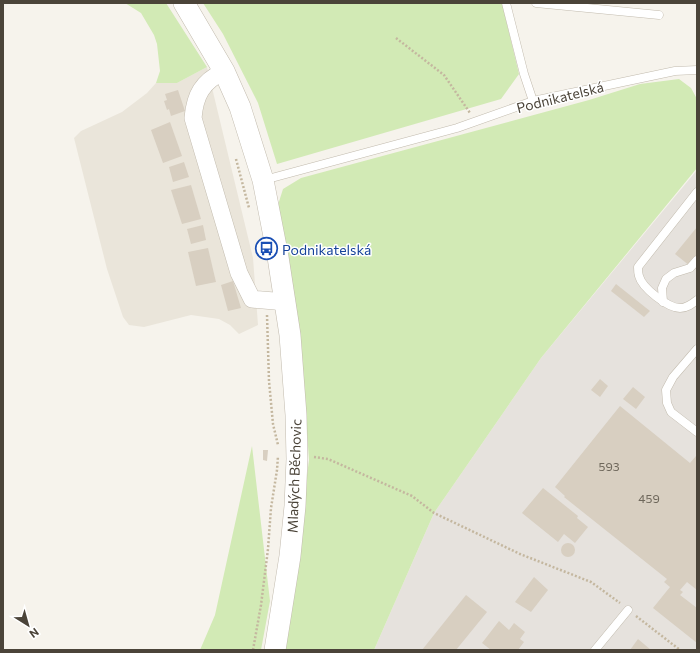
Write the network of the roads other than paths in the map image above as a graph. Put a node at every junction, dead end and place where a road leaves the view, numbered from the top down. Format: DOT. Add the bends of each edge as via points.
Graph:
graph roads {
  1 [pos="184,3"];
  2 [pos="506,3"];
  3 [pos="536,3"];
  4 [pos="659,15"];
  5 [pos="697,70"];
  6 [pos="224,71"];
  7 [pos="533,101"];
  8 [pos="263,180"];
  9 [pos="697,192"];
  10 [pos="697,260"];
  11 [pos="697,300"];
  12 [pos="286,302"];
  13 [pos="663,302"];
  14 [pos="697,349"];
  15 [pos="697,432"];
  16 [pos="628,610"];
  17 [pos="275,650"];
  18 [pos="595,650"];
  1 -- 6 [label="street, Mladých Běchovic"];
  2 -- 7 [label="lane"];
  3 -- 4 [label="lane"];
  5 -- 7 [label="lane, Podnikatelská" via="675,71"];
  6 -- 8 [label="street, Mladých Běchovic" via="240,107"];
  6 -- 12 [label="street" via="213,77 199,91 193,118 239,273 252,299"];
  7 -- 8 [label="lane, Podnikatelská" via="457,128"];
  8 -- 12 [label="street, Mladých Běchovic"];
  9 -- 13 [label="lane" via="638,267 639,277 645,286"];
  10 -- 13 [label="lane" via="690,268 674,273 666,279 662,288"];
  11 -- 13 [label="lane" via="687,307 680,308"];
  12 -- 17 [label="street, Mladých Běchovic" via="294,369 287,458 295,506"];
  14 -- 15 [label="lane" via="673,377 666,390 671,412"];
  16 -- 18 [label="lane"];
}
